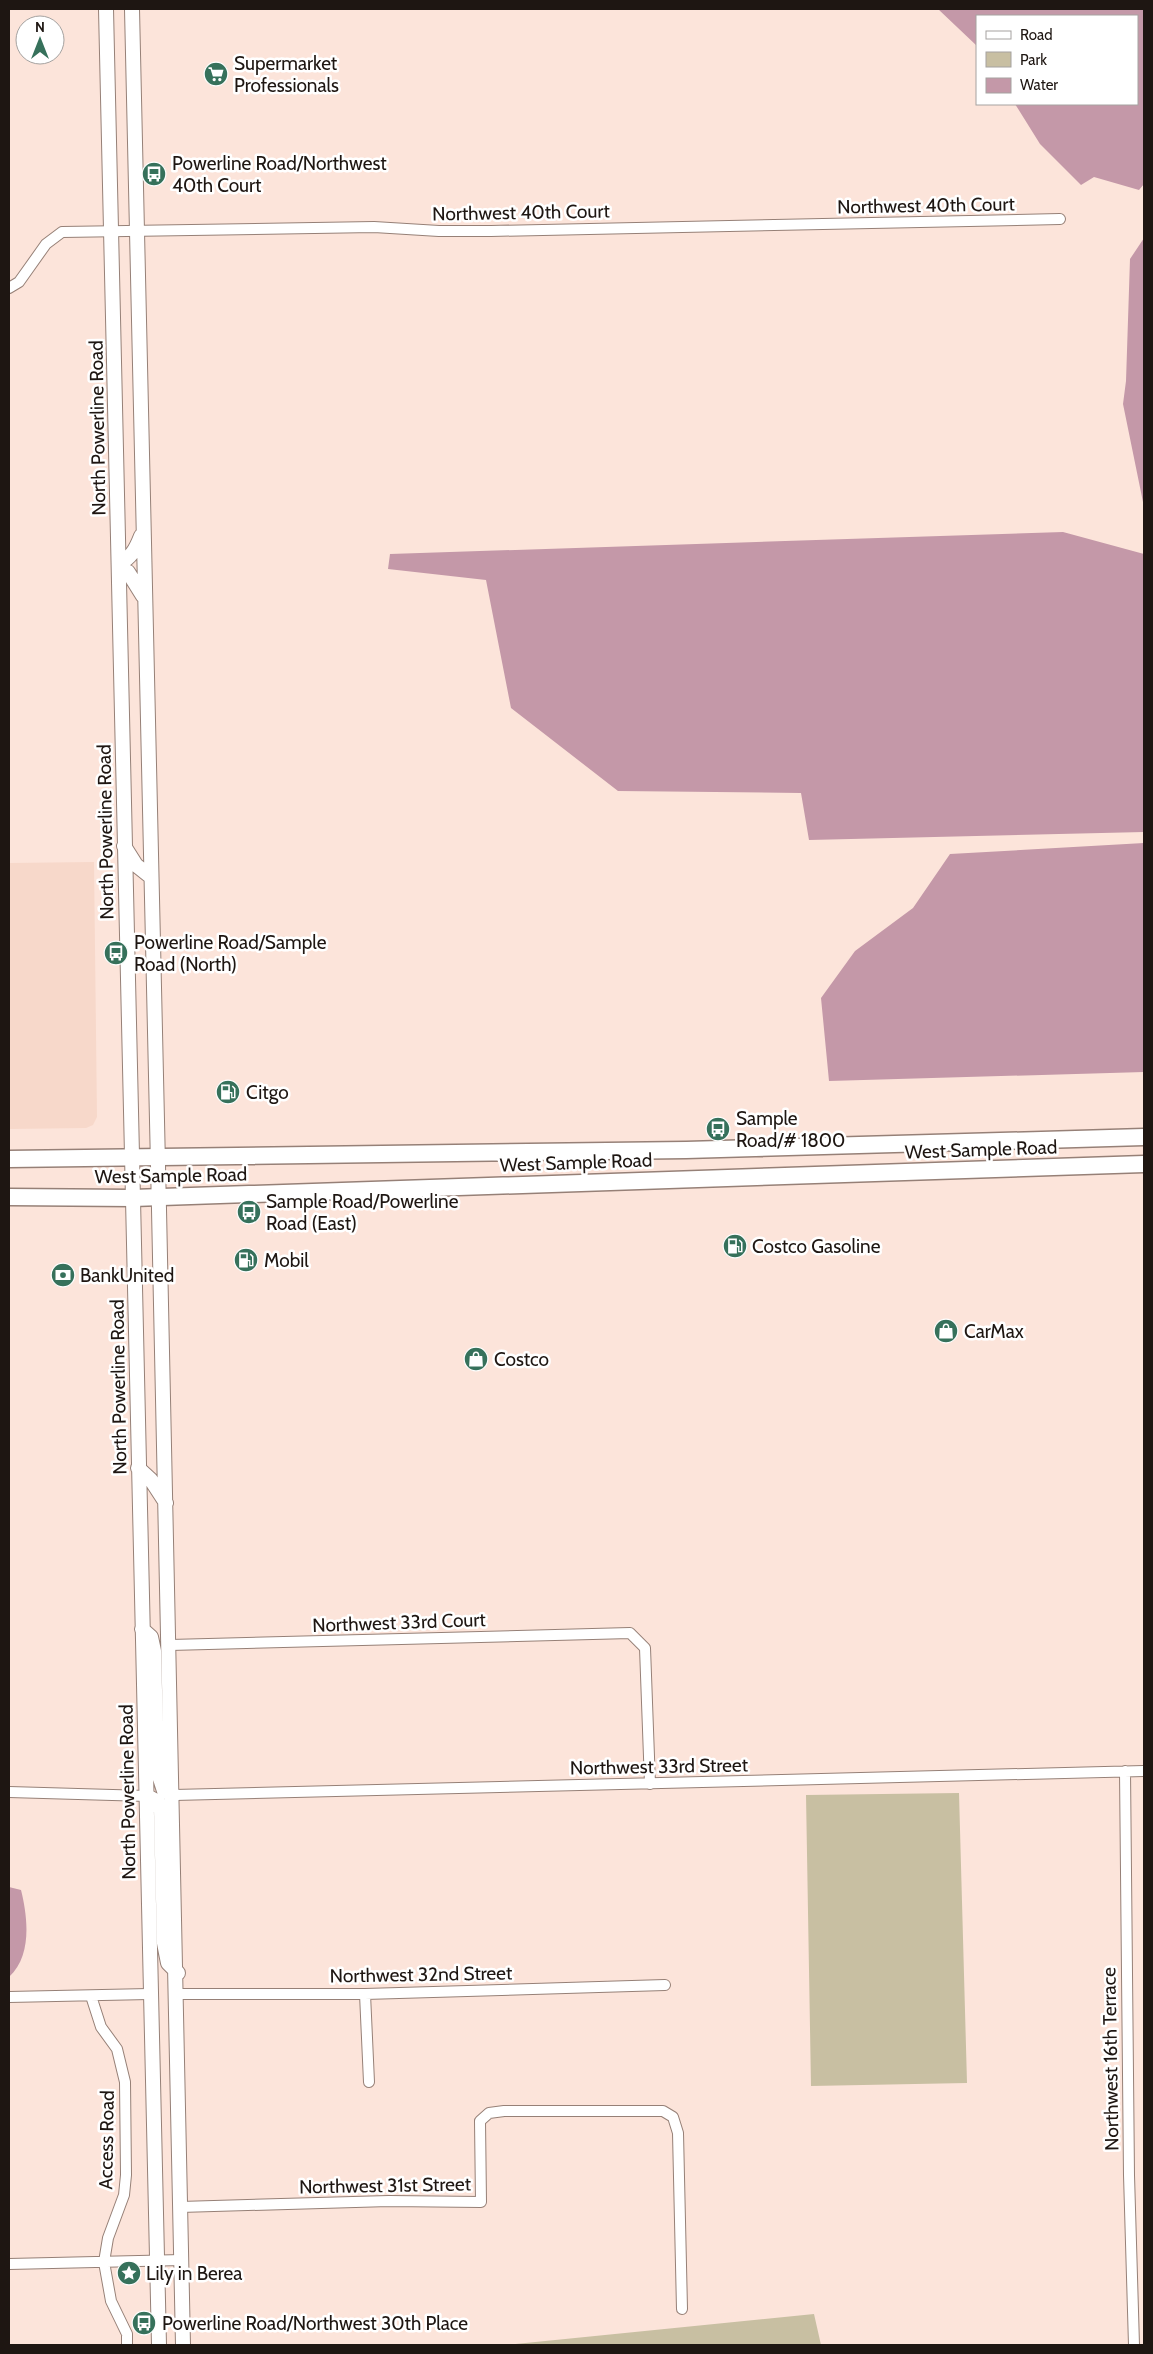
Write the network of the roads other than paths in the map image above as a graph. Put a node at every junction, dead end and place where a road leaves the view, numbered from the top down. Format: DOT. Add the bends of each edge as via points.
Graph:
graph roads {
  1 [pos="106,9"];
  2 [pos="132,9"];
  3 [pos="1060,220"];
  4 [pos="112,230"];
  5 [pos="137,230"];
  6 [pos="9,288"];
  7 [pos="143,532"];
  8 [pos="119,566"];
  9 [pos="144,599"];
  10 [pos="124,845"];
  11 [pos="151,877"];
  12 [pos="1144,1137"];
  13 [pos="132,1158"];
  14 [pos="158,1158"];
  15 [pos="9,1160"];
  16 [pos="1144,1164"];
  17 [pos="9,1197"];
  18 [pos="160,1197"];
  19 [pos="133,1198"];
  20 [pos="138,1468"];
  21 [pos="166,1504"];
  22 [pos="142,1629"];
  23 [pos="170,1645"];
  24 [pos="1144,1771"];
  25 [pos="1125,1772"];
  26 [pos="650,1784"];
  27 [pos="9,1792"];
  28 [pos="174,1795"];
  29 [pos="147,1796"];
  30 [pos="178,1974"];
  31 [pos="664,1985"];
  32 [pos="150,1994"];
  33 [pos="178,1994"];
  34 [pos="365,1994"];
  35 [pos="90,1996"];
  36 [pos="9,1997"];
  37 [pos="369,2082"];
  38 [pos="180,2207"];
  39 [pos="182,2260"];
  40 [pos="104,2262"];
  41 [pos="158,2262"];
  42 [pos="9,2264"];
  43 [pos="682,2310"];
  44 [pos="127,2345"];
  45 [pos="159,2345"];
  46 [pos="183,2345"];
  47 [pos="1134,2345"];
  1 -- 4 [label="main road, North Powerline Road"];
  2 -- 5 [label="main road"];
  3 -- 5 [label="street, Northwest 40th Court" via="492,231 374,227"];
  4 -- 5 [label="street, Northwest 40th Court"];
  4 -- 6 [label="street, Northwest 40th Court" via="62,232 46,244 19,282"];
  4 -- 8 [label="main road, North Powerline Road"];
  5 -- 7 [label="main road"];
  7 -- 8 [label="main road" via="133,553"];
  7 -- 9 [label="main road"];
  8 -- 9 [label="main road" via="133,578"];
  8 -- 10 [label="main road, North Powerline Road"];
  9 -- 11 [label="main road"];
  10 -- 11 [label="main road" via="136,866"];
  10 -- 13 [label="main road, North Powerline Road"];
  11 -- 14 [label="main road"];
  12 -- 14 [label="main road, West Sample Road" via="686,1150"];
  13 -- 14 [label="main road, West Sample Road"];
  13 -- 15 [label="main road, West Sample Road"];
  13 -- 19 [label="main road, North Powerline Road"];
  14 -- 18 [label="main road"];
  16 -- 18 [label="main road, West Sample Road"];
  17 -- 19 [label="main road, West Sample Road"];
  18 -- 19 [label="main road, West Sample Road"];
  18 -- 21 [label="main road"];
  19 -- 20 [label="main road, North Powerline Road"];
  20 -- 21 [label="main road" via="151,1480"];
  20 -- 22 [label="main road, North Powerline Road"];
  21 -- 23 [label="main road"];
  22 -- 28 [label="main road" via="151,1637 155,1661 157,1769 164,1790"];
  22 -- 29 [label="main road, North Powerline Road"];
  23 -- 26 [label="street, Northwest 33rd Court" via="630,1633 645,1648"];
  23 -- 28 [label="main road"];
  24 -- 25 [label="street, Northwest 33rd Street"];
  25 -- 26 [label="street, Northwest 33rd Street"];
  25 -- 47 [label="street, Northwest 16th Terrace"];
  26 -- 28 [label="street, Northwest 33rd Street"];
  27 -- 29 [label="street"];
  28 -- 30 [label="main road"];
  29 -- 30 [label="main road" via="158,1802 161,1811 164,1943 168,1963"];
  29 -- 32 [label="main road, North Powerline Road"];
  30 -- 33 [label="main road"];
  31 -- 34 [label="street, Northwest 32nd Street"];
  32 -- 35 [label="street"];
  32 -- 41 [label="main road, North Powerline Road"];
  33 -- 34 [label="street, Northwest 32nd Street"];
  33 -- 38 [label="main road"];
  34 -- 37 [label="street"];
  35 -- 36 [label="street"];
  35 -- 40 [label="street, Access Road" via="102,2027 117,2049 125,2082 124,2195 108,2238"];
  38 -- 39 [label="main road"];
  38 -- 43 [label="street, Northwest 31st Street" via="389,2201 481,2202 480,2121 489,2113 664,2111 673,2117 678,2133"];
  39 -- 41 [label="street"];
  39 -- 46 [label="main road"];
  40 -- 41 [label="street"];
  40 -- 42 [label="street"];
  40 -- 44 [label="street, Access Road" via="112,2301 127,2334"];
  41 -- 45 [label="main road, North Powerline Road"];
}
